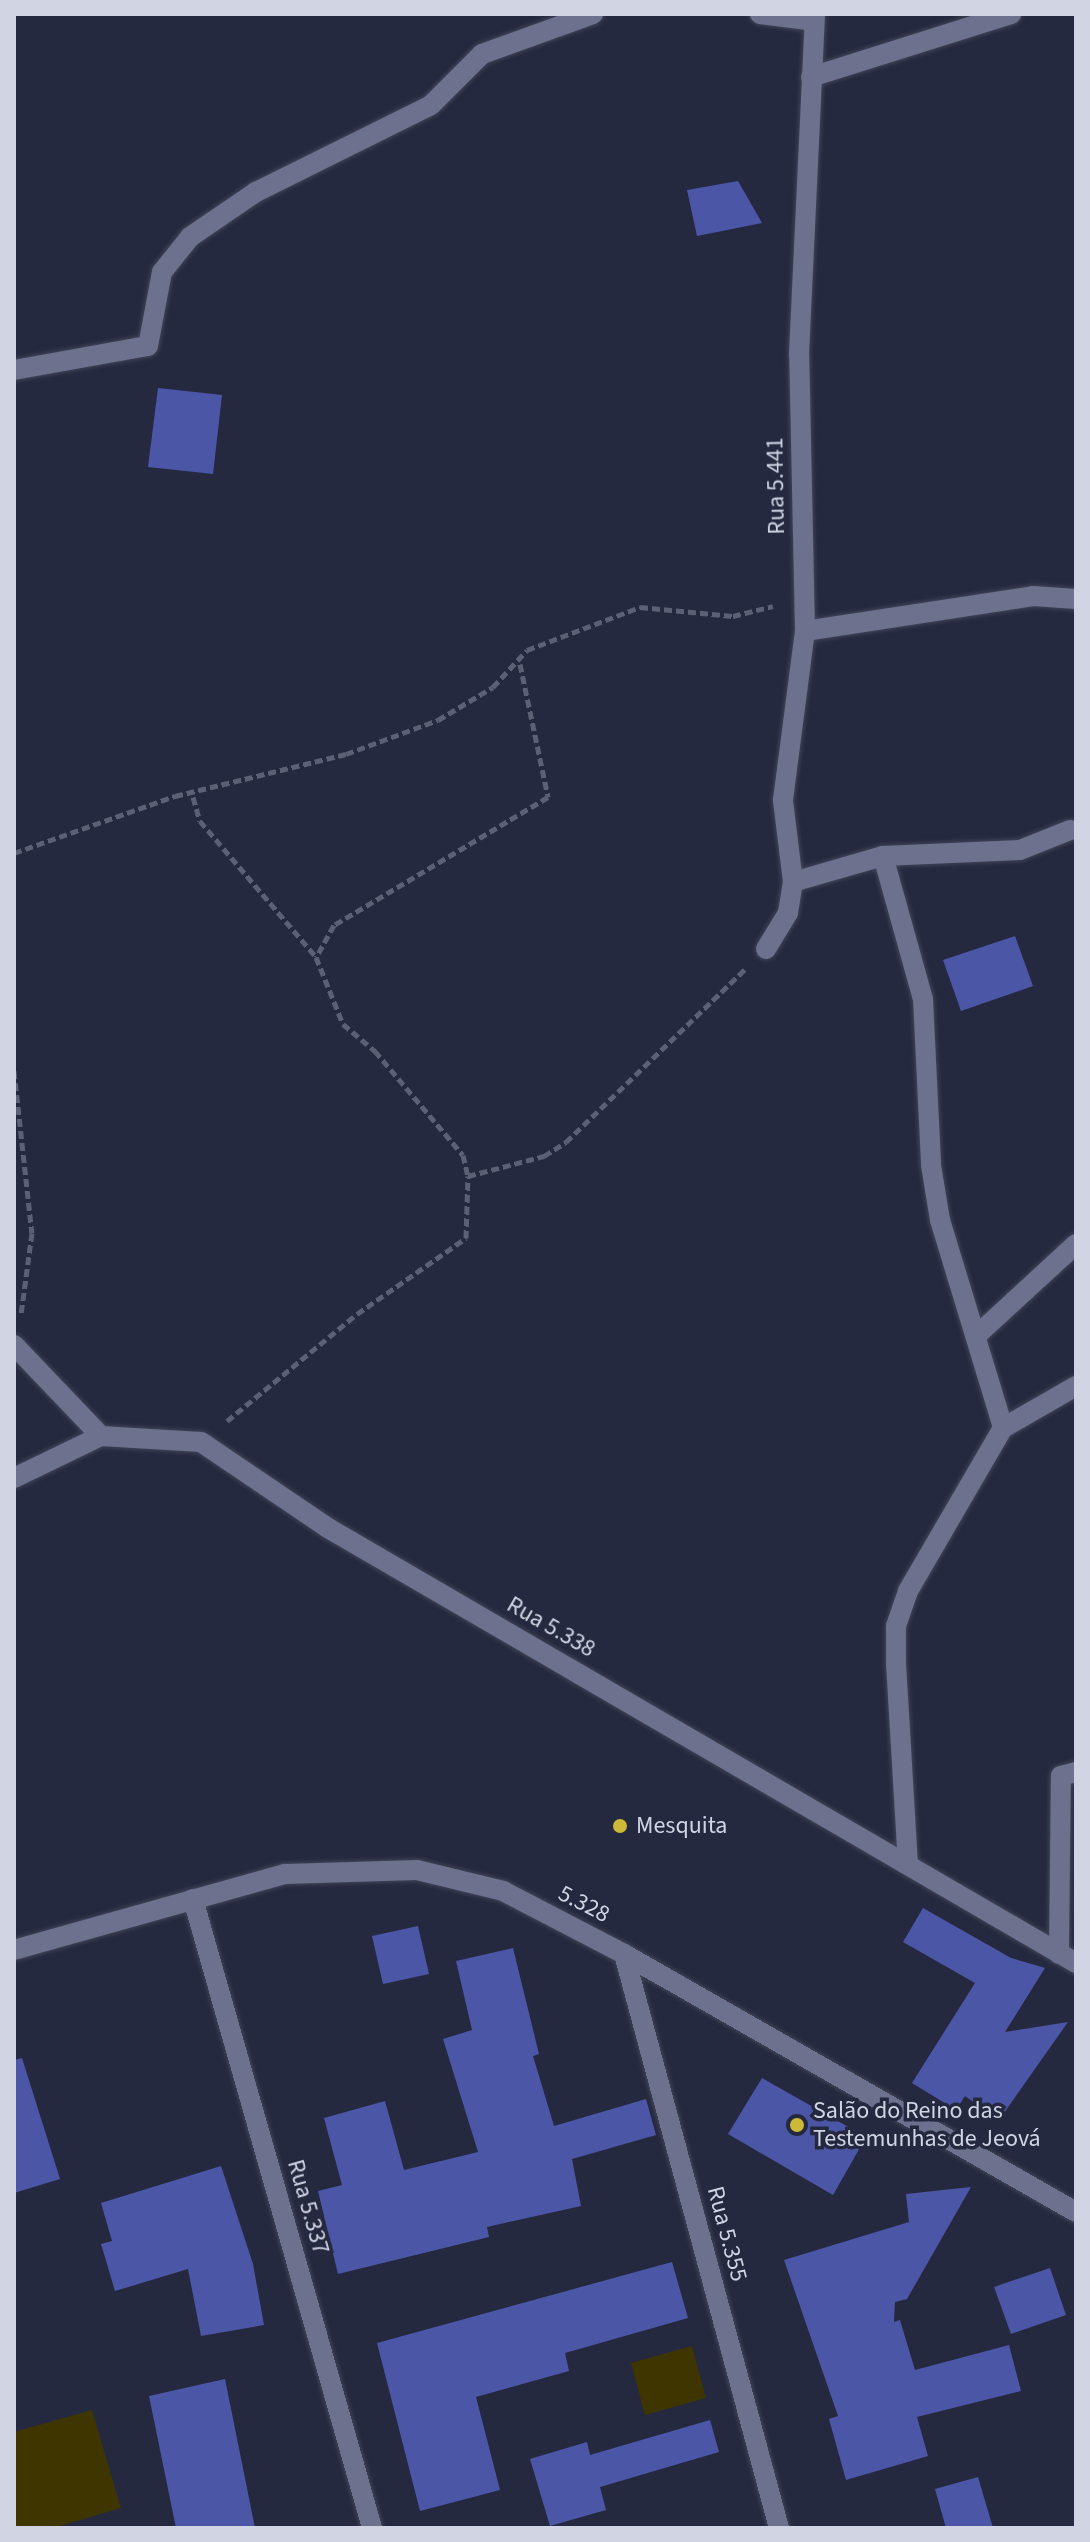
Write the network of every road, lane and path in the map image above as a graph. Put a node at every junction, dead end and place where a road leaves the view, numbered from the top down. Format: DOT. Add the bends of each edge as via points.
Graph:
graph roads {
  1 [pos="593,14"];
  2 [pos="760,14"];
  3 [pos="1011,14"];
  4 [pos="815,18"];
  5 [pos="811,77"];
  6 [pos="14,370"];
  7 [pos="804,598"];
  8 [pos="1076,599"];
  9 [pos="805,631"];
  10 [pos="520,664"];
  11 [pos="193,797"];
  12 [pos="1070,830"];
  13 [pos="14,853"];
  14 [pos="883,856"];
  15 [pos="793,882"];
  16 [pos="766,949"];
  17 [pos="316,957"];
  18 [pos="14,1071"];
  19 [pos="468,1176"];
  20 [pos="1076,1244"];
  21 [pos="976,1336"];
  22 [pos="15,1346"];
  23 [pos="1068,1391"];
  24 [pos="1076,1410"];
  25 [pos="1003,1428"];
  26 [pos="101,1436"];
  27 [pos="201,1442"];
  28 [pos="14,1478"];
  29 [pos="1076,1772"];
  30 [pos="908,1865"];
  31 [pos="193,1899"];
  32 [pos="14,1950"];
  33 [pos="624,1954"];
  34 [pos="1068,1958"];
  35 [pos="1076,2212"];
  36 [pos="372,2528"];
  37 [pos="779,2528"];
  1 -- 6 [label="street" via="482,54 431,105 256,192 190,237 162,272 148,346"];
  2 -- 4 [label="street"];
  3 -- 5 [label="street"];
  4 -- 5 [label="street, Rua 5.441"];
  5 -- 7 [label="street, Rua 5.441" via="799,354"];
  7 -- 9 [label="street, Rua 5.441"];
  7 -- 10 [label="path" via="733,616 640,607 527,650"];
  8 -- 9 [label="street" via="1033,596"];
  9 -- 15 [label="street, Rua 5.441" via="783,800"];
  10 -- 13 [label="path" via="438,720 399,735 346,754 201,788"];
  10 -- 17 [label="path" via="548,797 334,925"];
  11 -- 17 [label="path" via="200,821"];
  12 -- 14 [label="street" via="1020,850"];
  14 -- 15 [label="street"];
  14 -- 21 [label="street" via="923,999 931,1165 940,1220"];
  15 -- 16 [label="street, Rua 5.441" via="788,913"];
  16 -- 19 [label="path" via="566,1142 544,1156"];
  17 -- 19 [label="path" via="343,1024 375,1051 463,1155"];
  18 -- 22 [label="path" via="32,1233"];
  19 -- 27 [label="path" via="466,1238 357,1314"];
  20 -- 21 [label="street"];
  21 -- 25 [label="street"];
  22 -- 26 [label="street"];
  23 -- 24 [label="street"];
  23 -- 25 [label="street"];
  25 -- 30 [label="street" via="908,1591 896,1626"];
  26 -- 27 [label="street"];
  26 -- 28 [label="street"];
  27 -- 30 [label="street, Rua 5.338" via="328,1528"];
  29 -- 34 [label="street" via="1061,1776"];
  30 -- 34 [label="street, Rua 5.338"];
  31 -- 32 [label="street, 5.328"];
  31 -- 33 [label="street, 5.328" via="285,1874 417,1870 503,1891"];
  31 -- 36 [label="street, Rua 5.337"];
  33 -- 35 [label="street, 5.328"];
  33 -- 37 [label="street, Rua 5.355"];
}
